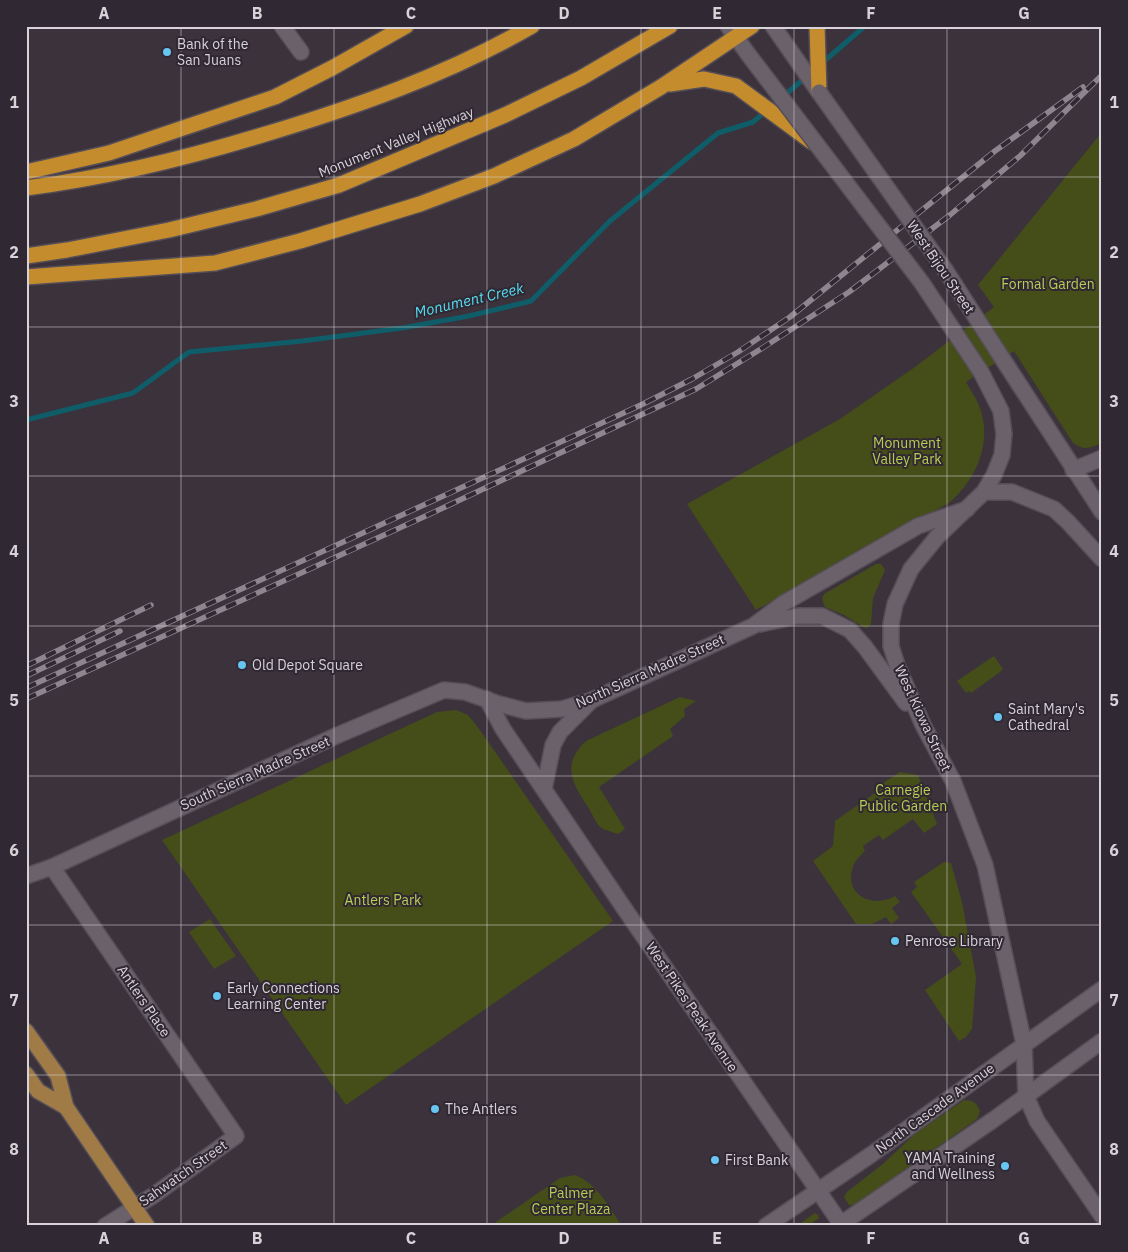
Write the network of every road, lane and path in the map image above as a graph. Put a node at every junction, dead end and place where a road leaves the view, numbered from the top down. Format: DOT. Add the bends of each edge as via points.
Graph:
graph roads {
  1 [pos="282,26"];
  2 [pos="406,26"];
  3 [pos="532,26"];
  4 [pos="670,26"];
  5 [pos="752,26"];
  6 [pos="773,26"];
  7 [pos="817,26"];
  8 [pos="732,31"];
  9 [pos="301,52"];
  10 [pos="661,87"];
  11 [pos="819,92"];
  12 [pos="819,148"];
  13 [pos="26,172"];
  14 [pos="26,188"];
  15 [pos="26,256"];
  16 [pos="26,277"];
  17 [pos="981,372"];
  18 [pos="1102,458"];
  19 [pos="1073,470"];
  20 [pos="984,492"];
  21 [pos="967,510"];
  22 [pos="1102,512"];
  23 [pos="1102,559"];
  24 [pos="753,626"];
  25 [pos="487,699"];
  26 [pos="592,700"];
  27 [pos="922,725"];
  28 [pos="544,789"];
  29 [pos="52,867"];
  30 [pos="26,876"];
  31 [pos="1102,989"];
  32 [pos="26,1031"];
  33 [pos="1102,1041"];
  34 [pos="1024,1044"];
  35 [pos="26,1074"];
  36 [pos="1026,1096"];
  37 [pos="66,1107"];
  38 [pos="236,1136"];
  39 [pos="818,1190"];
  40 [pos="135,1207"];
  41 [pos="1102,1216"];
  42 [pos="840,1225"];
  43 [pos="105,1226"];
  44 [pos="147,1226"];
  45 [pos="766,1226"];
  1 -- 9 [label="main road"];
  2 -- 13 [label="highway" via="275,97 109,153"];
  3 -- 14 [label="highway" via="455,65 305,122 206,152"];
  4 -- 15 [label="highway, Monument Valley Highway" via="590,73 505,115 339,185 169,230"];
  5 -- 8 [label="highway"];
  6 -- 11 [label="main road, West Bijou Street"];
  7 -- 11 [label="highway"];
  8 -- 10 [label="highway"];
  8 -- 12 [label="main road, West Bijou Street, bridge"];
  10 -- 12 [label="highway" via="704,78 736,86"];
  10 -- 16 [label="highway" via="574,139 494,176 420,204 300,241 215,263"];
  11 -- 19 [label="main road, West Bijou Street, bridge" via="946,271"];
  12 -- 17 [label="main road, West Bijou Street, bridge" via="922,283"];
  17 -- 20 [label="main road, West Kiowa Street" via="1001,410 1004,434 1002,455"];
  18 -- 19 [label="main road"];
  19 -- 22 [label="main road, West Bijou Street"];
  20 -- 21 [label="main road, West Kiowa Street"];
  20 -- 23 [label="main road" via="1012,492 1054,510"];
  21 -- 24 [label="main road, North Sierra Madre Street" via="918,526 784,603"];
  21 -- 27 [label="main road, West Kiowa Street" via="937,537 910,570 895,604 891,646"];
  24 -- 26 [label="main road, North Sierra Madre Street"];
  24 -- 27 [label="main road, North Sierra Madre Street" via="798,616 822,616 850,630"];
  25 -- 26 [label="main road, North Sierra Madre Street" via="526,710 562,709"];
  25 -- 28 [label="main road, West Pikes Peak Avenue" via="503,729"];
  25 -- 29 [label="main road, South Sierra Madre Street" via="444,690 338,735"];
  26 -- 28 [label="main road" via="560,732 553,746"];
  27 -- 34 [label="main road, West Kiowa Street" via="952,781 985,865"];
  28 -- 39 [label="main road, West Pikes Peak Avenue"];
  29 -- 30 [label="main road, South Sierra Madre Street"];
  29 -- 38 [label="main road, Antlers Place"];
  31 -- 34 [label="main road, North Cascade Avenue"];
  32 -- 37 [label="main road" via="58,1076"];
  33 -- 36 [label="main road"];
  34 -- 36 [label="main road, West Kiowa Street"];
  34 -- 39 [label="main road, North Cascade Avenue"];
  35 -- 37 [label="main road" via="38,1091"];
  36 -- 41 [label="main road" via="1037,1120"];
  36 -- 42 [label="main road"];
  37 -- 40 [label="main road"];
  38 -- 40 [label="main road, Sahwatch Street"];
  39 -- 42 [label="main road, West Pikes Peak Avenue"];
  39 -- 45 [label="main road, North Cascade Avenue"];
  40 -- 43 [label="main road, Sahwatch Street"];
  40 -- 44 [label="main road"];
}
